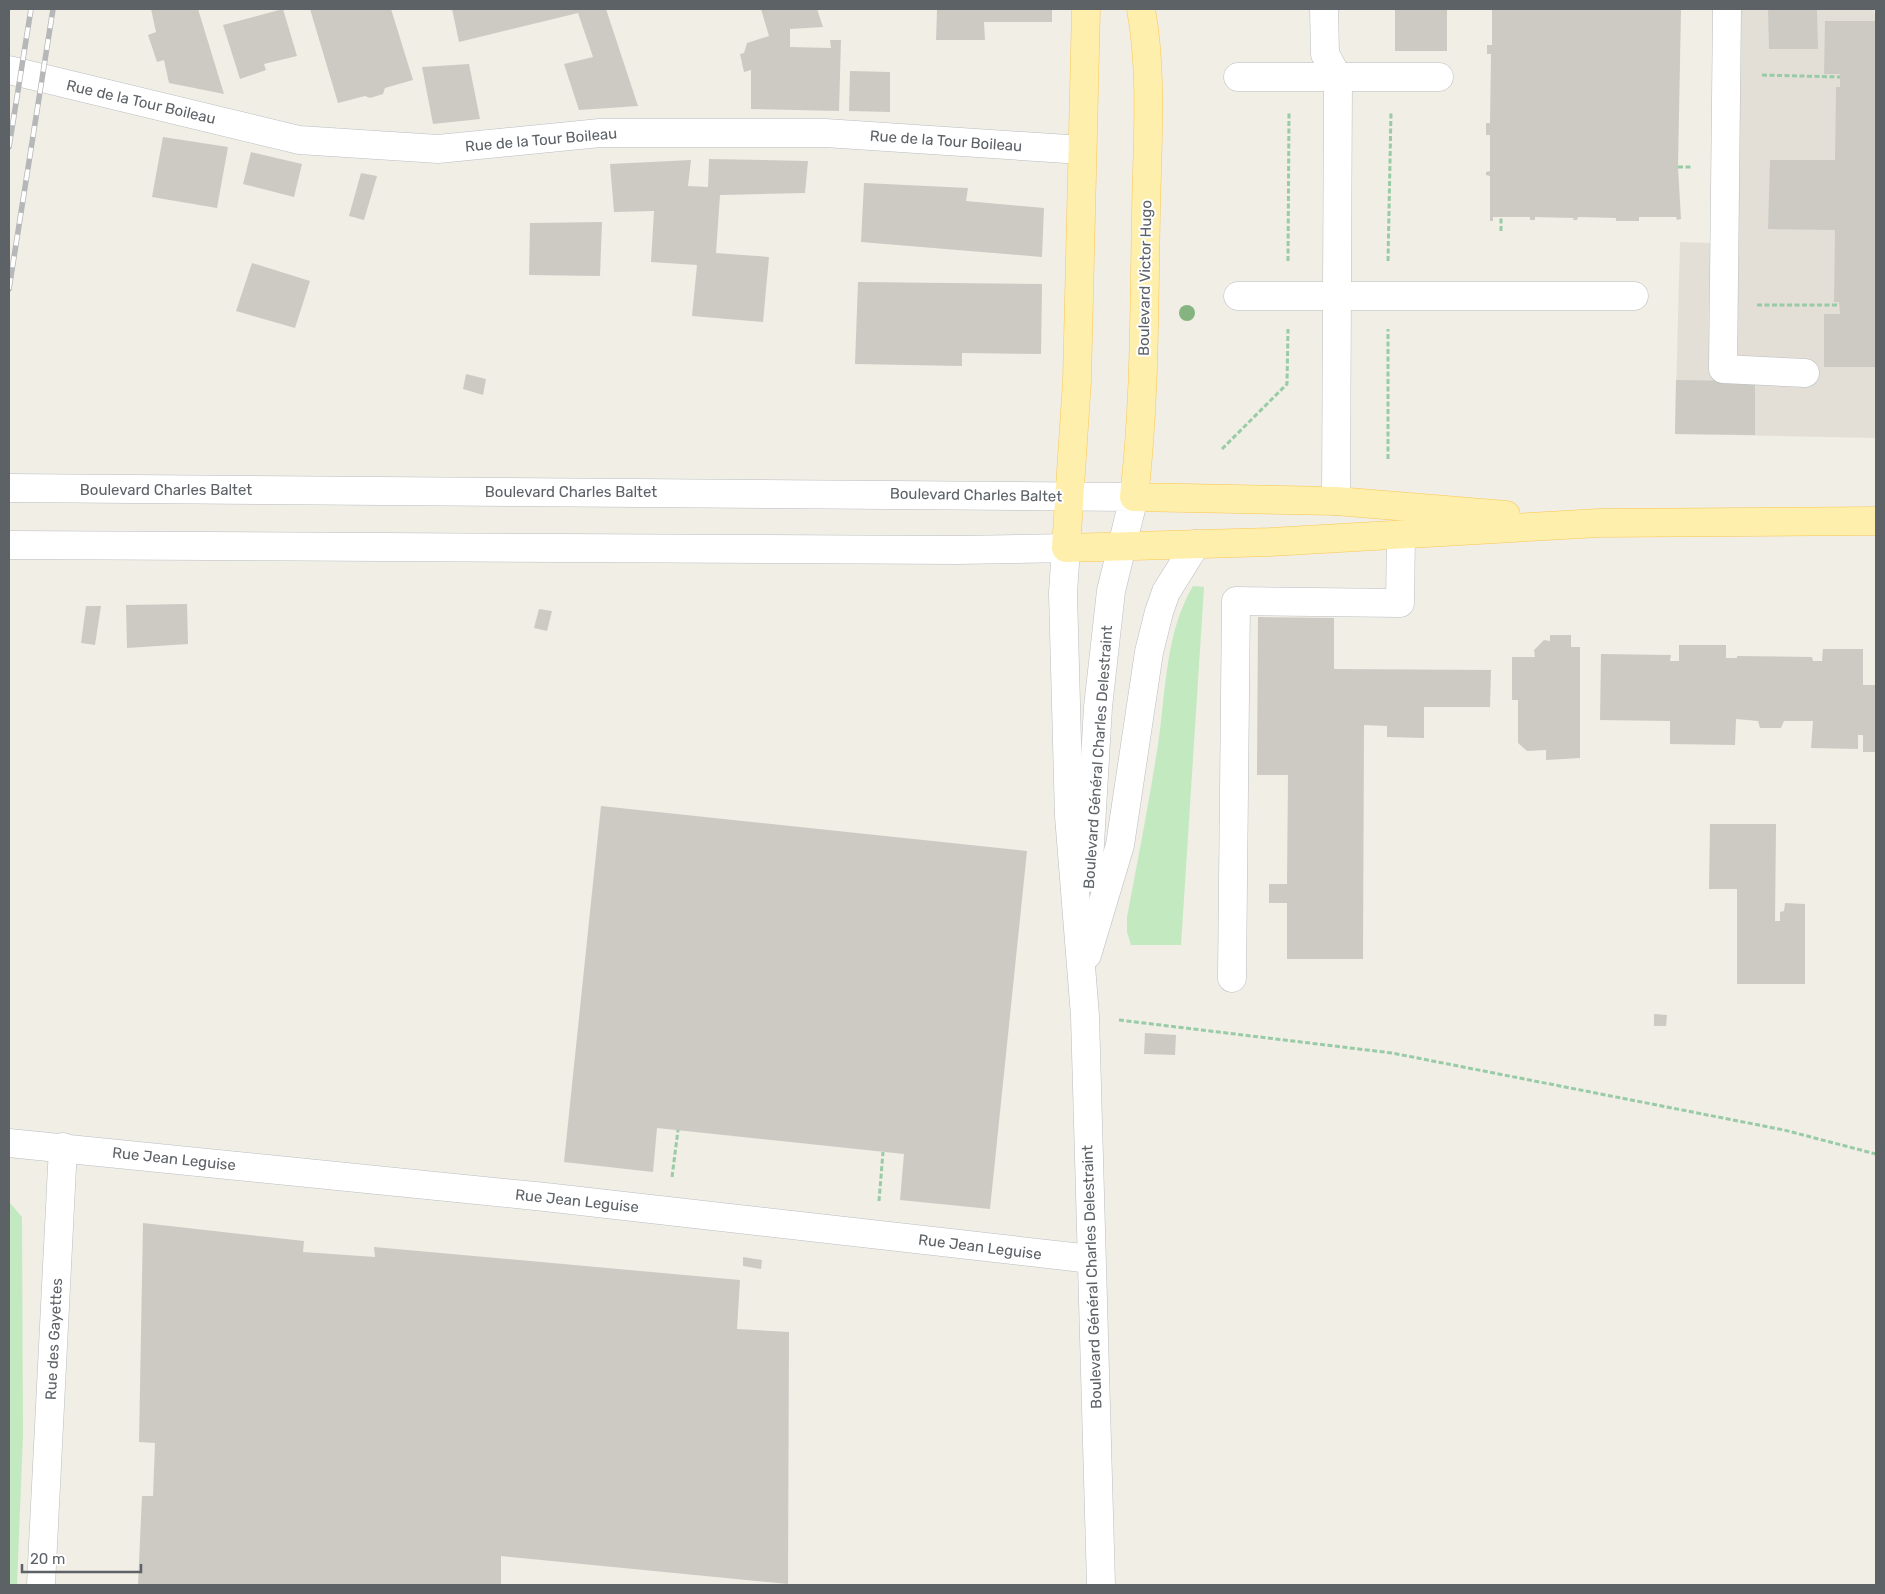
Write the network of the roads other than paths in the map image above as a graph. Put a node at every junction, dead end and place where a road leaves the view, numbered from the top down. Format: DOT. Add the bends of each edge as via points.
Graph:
graph roads {
  1 [pos="1086,9"];
  2 [pos="1141,9"];
  3 [pos="1324,9"];
  4 [pos="1727,9"];
  5 [pos="9,70"];
  6 [pos="1439,77"];
  7 [pos="1238,78"];
  8 [pos="1338,78"];
  9 [pos="1082,150"];
  10 [pos="1238,296"];
  11 [pos="1337,296"];
  12 [pos="1634,296"];
  13 [pos="1805,373"];
  14 [pos="9,488"];
  15 [pos="1069,496"];
  16 [pos="1134,497"];
  17 [pos="1336,501"];
  18 [pos="1876,521"];
  19 [pos="1599,522"];
  20 [pos="1401,535"];
  21 [pos="1196,544"];
  22 [pos="9,545"];
  23 [pos="1121,546"];
  24 [pos="1066,548"];
  25 [pos="1082,969"];
  26 [pos="1232,978"];
  27 [pos="9,1143"];
  28 [pos="63,1148"];
  29 [pos="1091,1260"];
  30 [pos="41,1585"];
  31 [pos="1101,1585"];
  1 -- 9 [label="main road"];
  2 -- 16 [label="main road, Boulevard Victor Hugo" via="1146,36 1147,148 1143,398"];
  3 -- 8 [label="street" via="1325,54"];
  4 -- 13 [label="street" via="1723,369"];
  5 -- 9 [label="street, Rue de la Tour Boileau" via="299,140 438,149 600,133 825,133"];
  6 -- 8 [label="street"];
  7 -- 8 [label="street"];
  8 -- 11 [label="street"];
  9 -- 15 [label="main road" via="1077,381"];
  10 -- 11 [label="street"];
  11 -- 12 [label="street"];
  11 -- 17 [label="street"];
  14 -- 15 [label="street, Boulevard Charles Baltet"];
  15 -- 16 [label="street, Boulevard Charles Baltet"];
  15 -- 24 [label="main road"];
  16 -- 17 [label="main road"];
  16 -- 23 [label="street, Boulevard Victor Hugo"];
  17 -- 19 [label="main road"];
  18 -- 19 [label="main road"];
  19 -- 20 [label="main road"];
  20 -- 21 [label="main road"];
  20 -- 26 [label="street" via="1400,603 1236,601"];
  21 -- 23 [label="main road"];
  21 -- 25 [label="street, Boulevard Général Charles Delestraint" via="1166,592 1159,612 1149,652 1120,845"];
  22 -- 24 [label="street"];
  23 -- 24 [label="main road"];
  23 -- 25 [label="street, Boulevard Général Charles Delestraint" via="1111,591 1098,707"];
  24 -- 25 [label="street, Boulevard Général Charles Delestraint" via="1062,593 1069,816"];
  25 -- 29 [label="street, Boulevard Général Charles Delestraint"];
  27 -- 28 [label="street"];
  28 -- 29 [label="street, Rue Jean Leguise" via="545,1196"];
  28 -- 30 [label="street, Rue des Gayettes"];
  29 -- 31 [label="street, Boulevard Général Charles Delestraint"];
}
